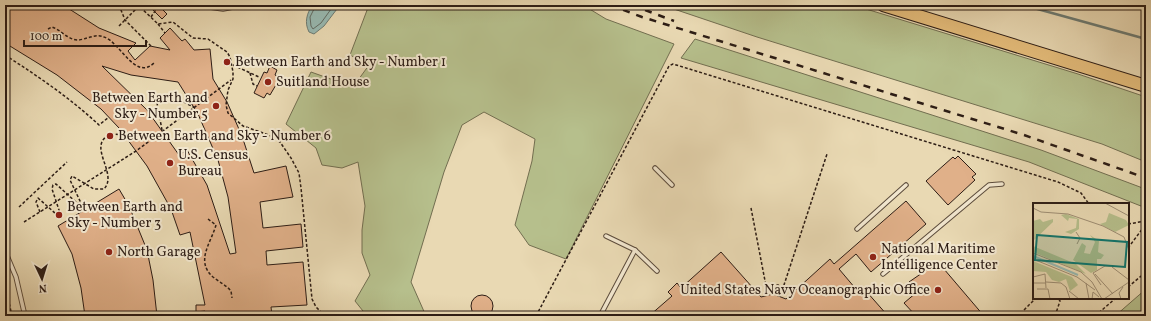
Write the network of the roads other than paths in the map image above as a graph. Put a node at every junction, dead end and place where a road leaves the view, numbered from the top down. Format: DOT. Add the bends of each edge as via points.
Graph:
graph roads {
  1 [pos="196,5"];
  2 [pos="243,5"];
  3 [pos="883,5"];
  4 [pos="202,6"];
  5 [pos="1146,86"];
  6 [pos="655,168"];
  7 [pos="1002,184"];
  8 [pos="672,185"];
  9 [pos="906,185"];
  10 [pos="857,229"];
  11 [pos="606,236"];
  12 [pos="5,250"];
  13 [pos="635,250"];
  14 [pos="657,271"];
  15 [pos="883,274"];
  16 [pos="26,316"];
  17 [pos="600,316"];
  1 -- 4 [label="lane"];
  2 -- 4 [label="lane" via="223,10"];
  3 -- 5 [label="highway"];
  6 -- 8 [label="lane"];
  7 -- 15 [label="lane" via="989,185"];
  9 -- 10 [label="lane"];
  11 -- 13 [label="lane"];
  12 -- 16 [label="lane" via="16,277"];
  13 -- 14 [label="lane"];
  13 -- 17 [label="lane"];
}
